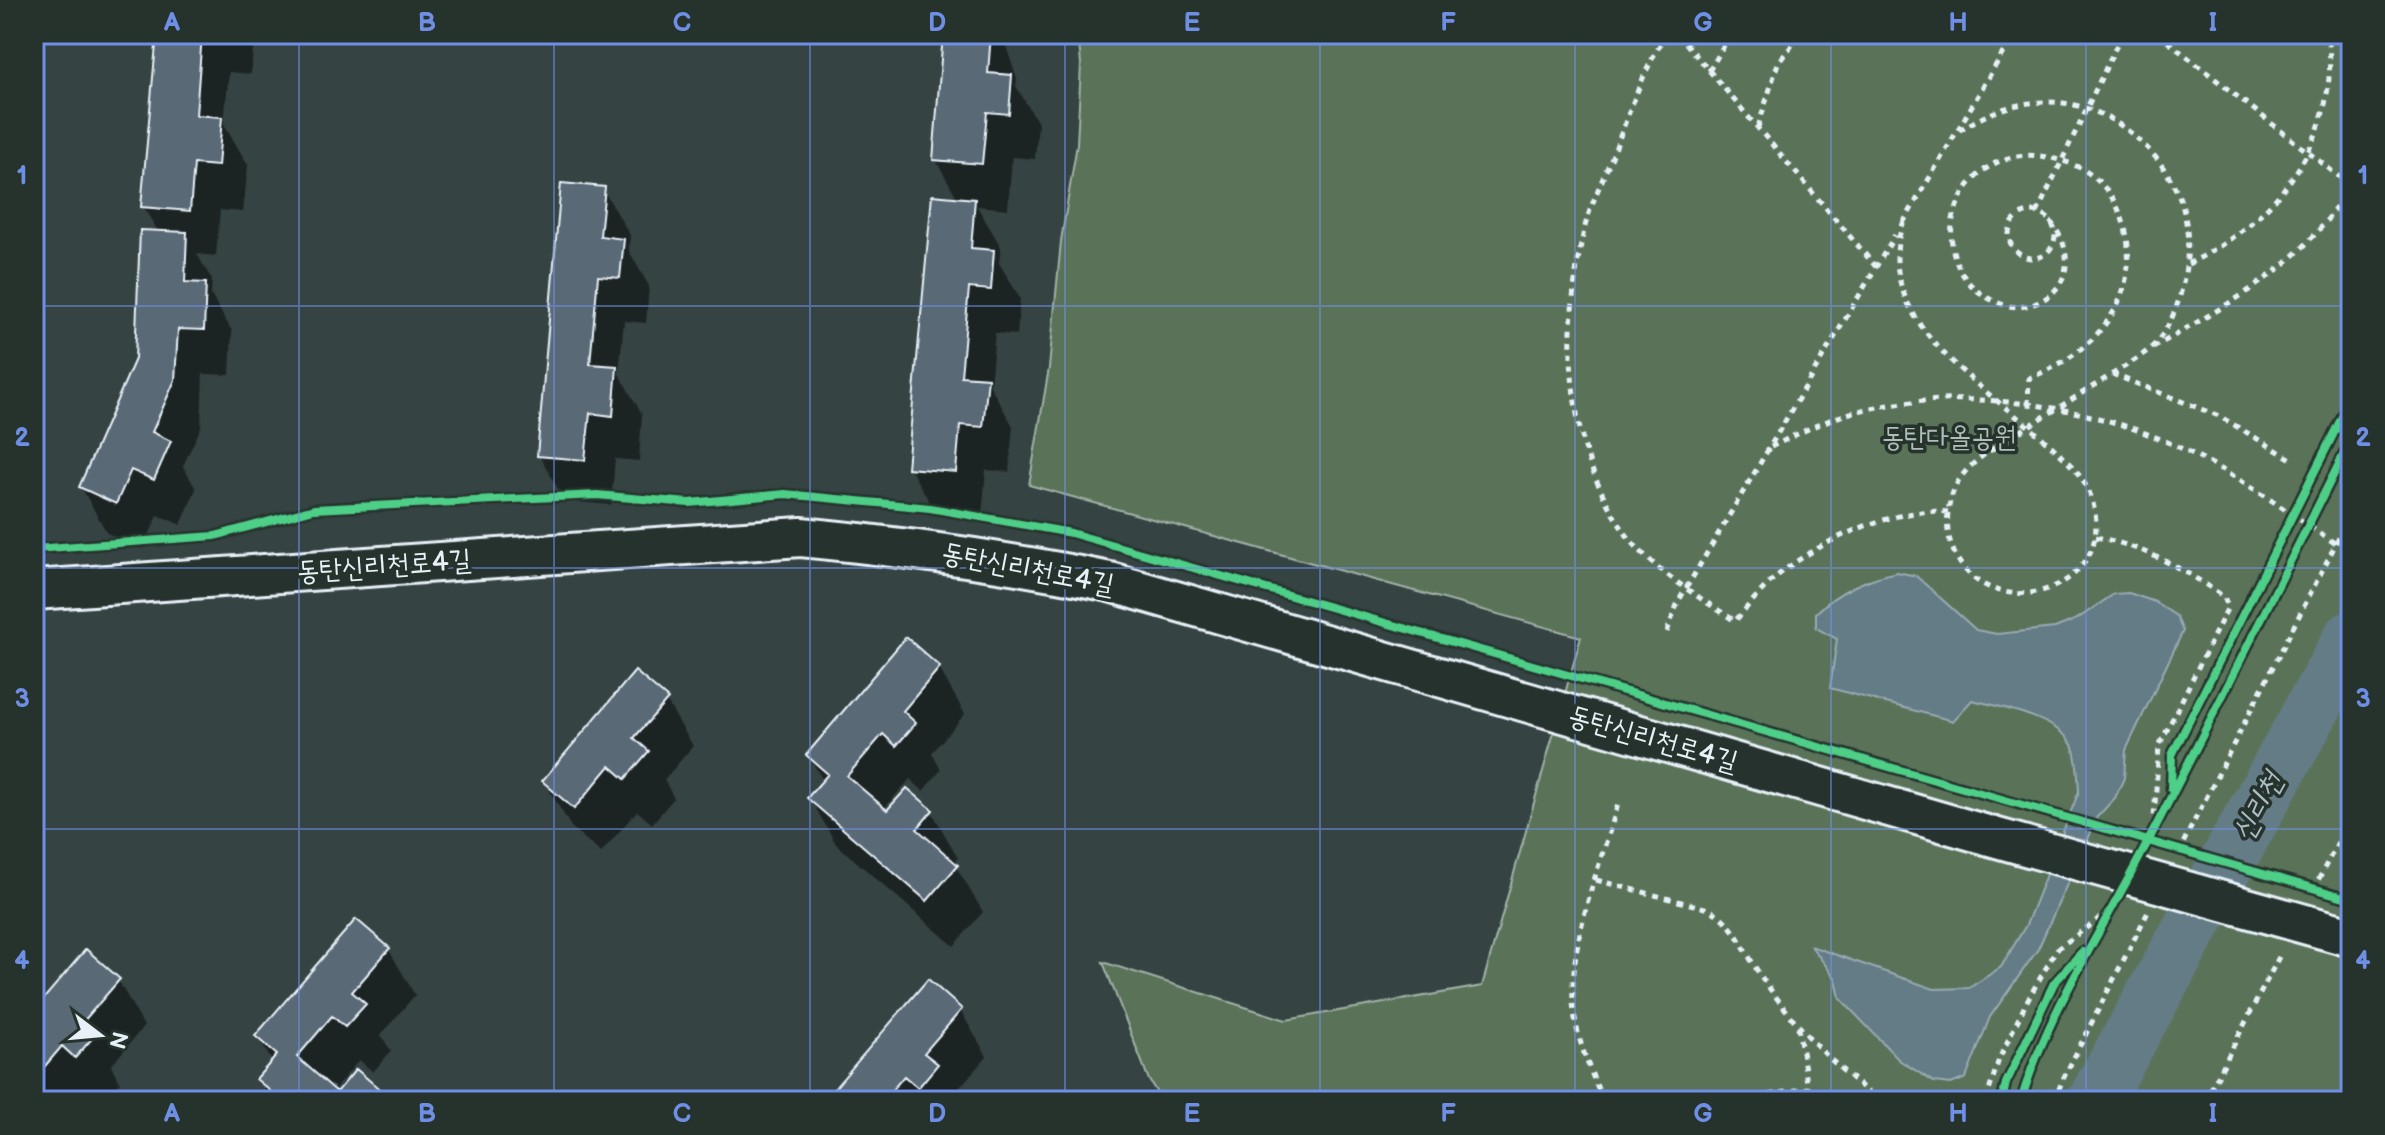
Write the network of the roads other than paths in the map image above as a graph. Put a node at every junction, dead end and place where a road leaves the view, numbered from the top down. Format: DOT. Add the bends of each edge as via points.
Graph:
graph roads {
  1 [pos="34,590"];
  2 [pos="2351,937"];
  1 -- 2 [label="street, 동탄신리천로4길, bridge" via="801,537 1015,563 1110,582"];
}
